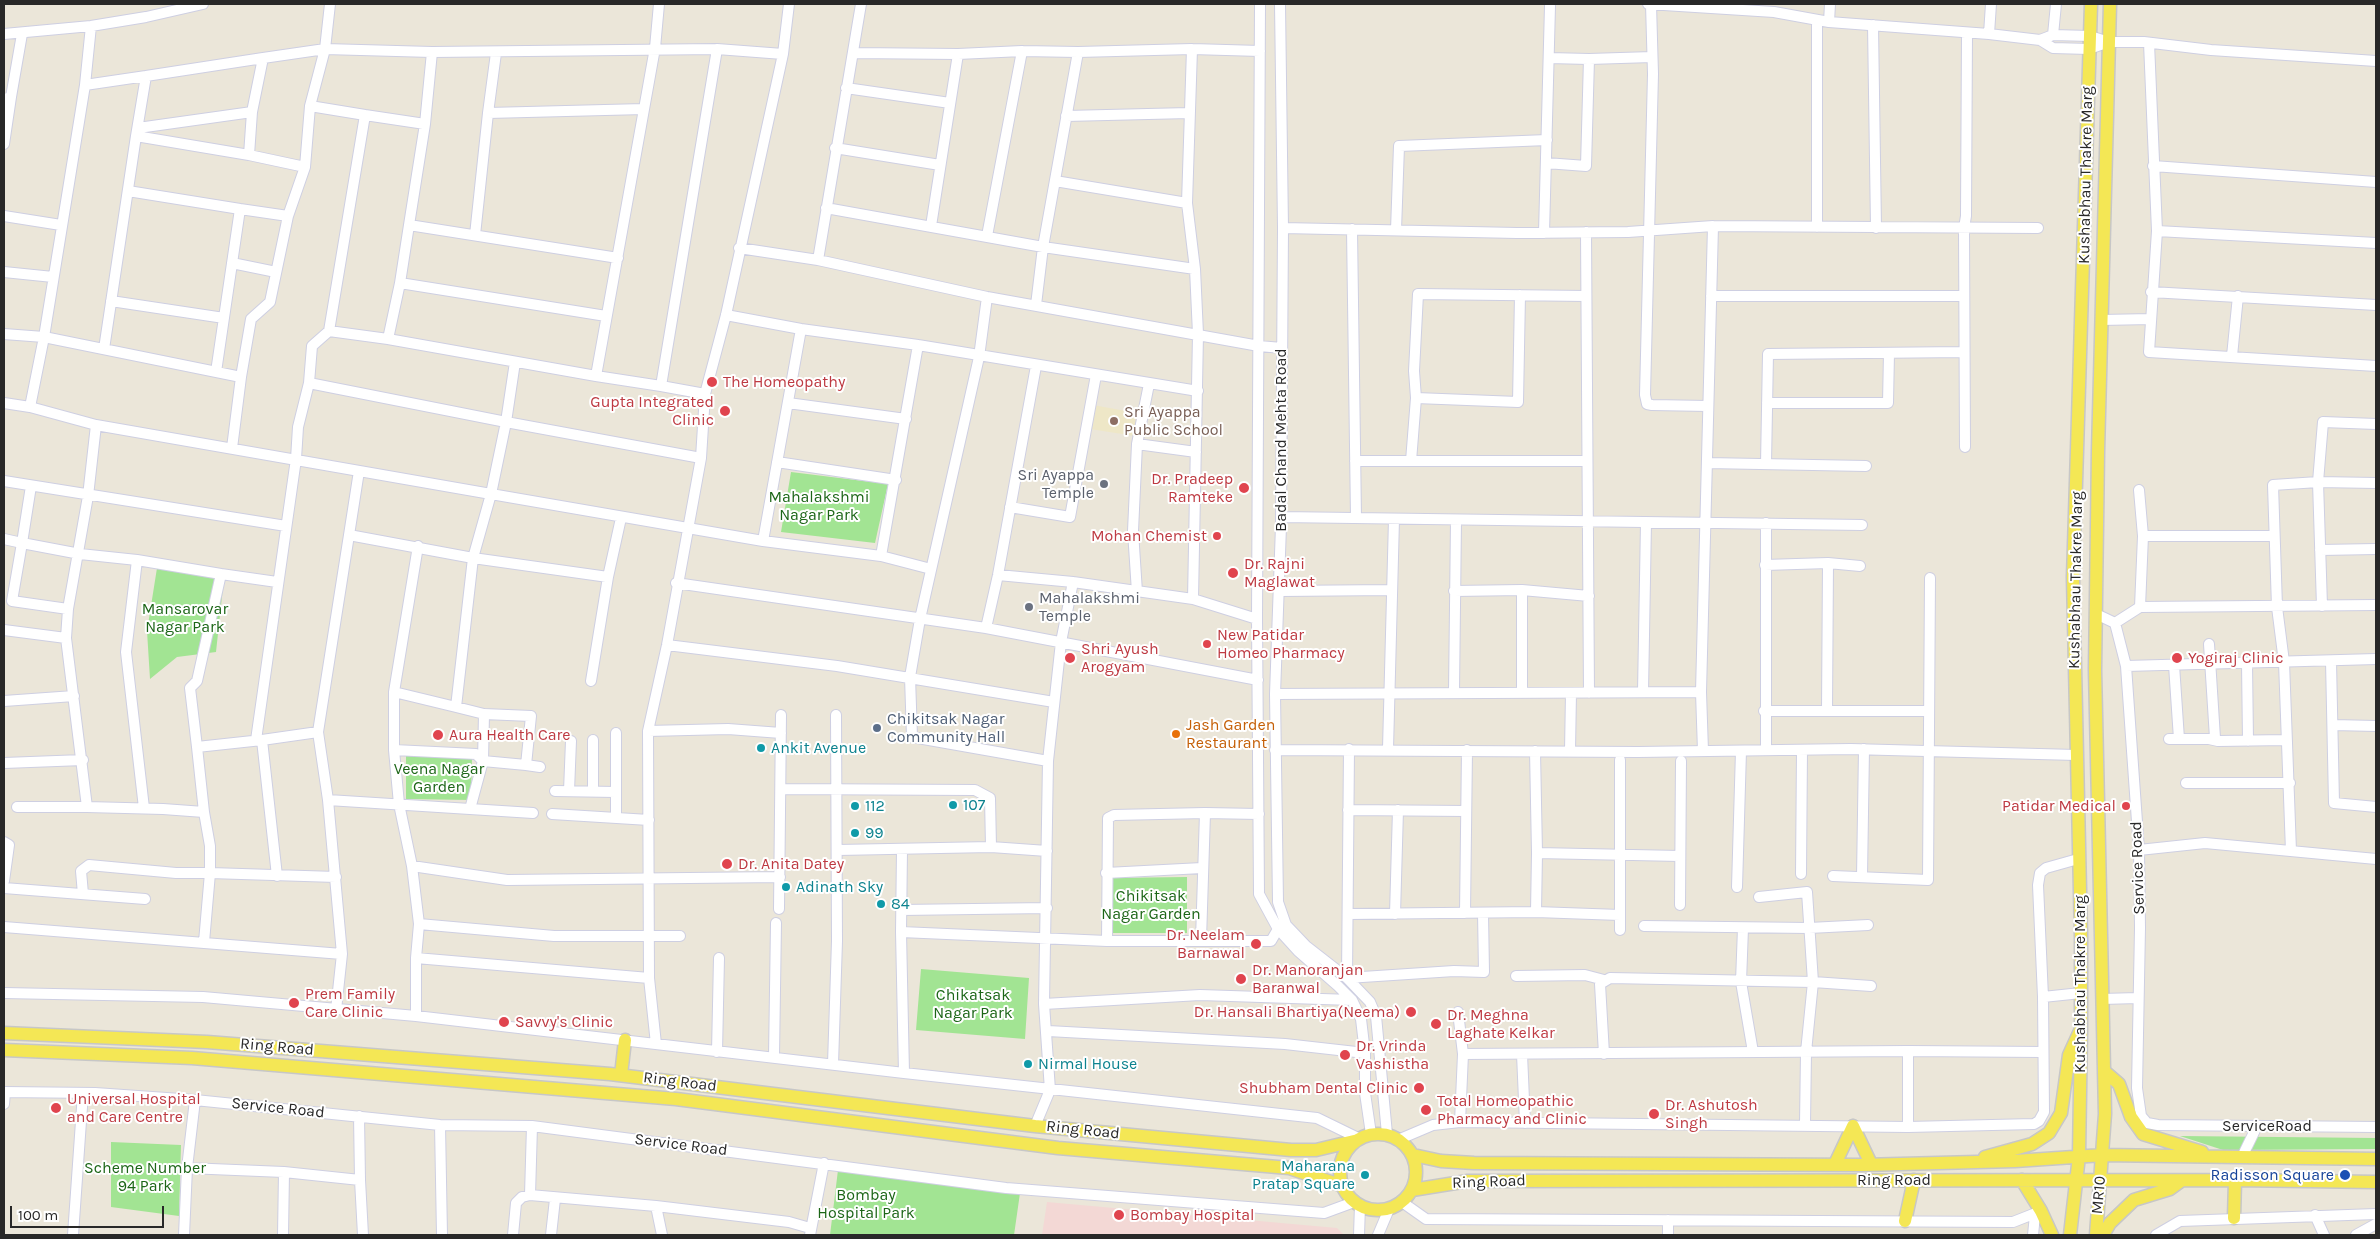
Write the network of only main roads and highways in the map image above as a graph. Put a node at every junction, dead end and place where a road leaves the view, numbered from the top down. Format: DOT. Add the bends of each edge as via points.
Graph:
graph roads {
  1 [pos="2091,4"];
  2 [pos="2110,4"];
  3 [pos="2081,1029"];
  4 [pos="4,1033"];
  5 [pos="625,1040"];
  6 [pos="4,1050"];
  7 [pos="2104,1071"];
  8 [pos="621,1075"];
  9 [pos="1356,1140"];
  10 [pos="1413,1155"];
  11 [pos="2103,1155"];
  12 [pos="2078,1156"];
  13 [pos="2217,1157"];
  14 [pos="2376,1159"];
  15 [pos="1966,1162"];
  16 [pos="1835,1164"];
  17 [pos="1871,1164"];
  18 [pos="1914,1180"];
  19 [pos="2022,1180"];
  20 [pos="2076,1180"];
  21 [pos="2101,1180"];
  22 [pos="2235,1180"];
  23 [pos="2181,1181"];
  24 [pos="2376,1182"];
  25 [pos="1342,1186"];
  26 [pos="1412,1190"];
  27 [pos="2234,1218"];
  28 [pos="1905,1221"];
  29 [pos="2052,1235"];
  30 [pos="2070,1235"];
  31 [pos="2096,1235"];
  32 [pos="2103,1235"];
  1 -- 3 [label="main road, Kushabhau Thakre Marg / MR10" via="2073,577"];
  2 -- 7 [label="main road, Kushabhau Thakre Marg / MR10" via="2096,614"];
  3 -- 12 [label="main road, Kushabhau Thakre Marg / MR10"];
  3 -- 15 [label="main road" via="2069,1055 2061,1113 2048,1133 2032,1144"];
  4 -- 8 [label="main road, Ring Road" via="207,1042"];
  5 -- 8 [label="main road"];
  6 -- 25 [label="main road, Ring Road" via="192,1058 676,1099 1058,1148 1289,1168"];
  7 -- 11 [label="main road, Kushabhau Thakre Marg / MR10"];
  7 -- 13 [label="main road" via="2119,1084 2131,1117 2142,1134"];
  8 -- 9 [label="main road, Ring Road" via="1035,1126 1291,1150 1316,1150"];
  9 -- 10 [label="main road" via="1371,1134 1387,1134 1400,1139"];
  9 -- 25 [label="main road" via="1341,1161"];
  10 -- 16 [label="main road, Ring Road" via="1474,1163"];
  10 -- 26 [label="main road" via="1416,1179"];
  11 -- 12 [label="main road, Ring Road"];
  11 -- 13 [label="main road, Ring Road"];
  11 -- 21 [label="main road, MR10"];
  12 -- 15 [label="main road, Ring Road" via="2015,1162"];
  12 -- 20 [label="main road, MR10"];
  13 -- 14 [label="main road, Ring Road"];
  15 -- 17 [label="main road, Ring Road"];
  16 -- 17 [label="main road, Ring Road"];
  16 -- 17 [label="main road" via="1853,1126"];
  18 -- 19 [label="main road, Ring Road"];
  18 -- 26 [label="main road, Ring Road" via="1468,1181"];
  18 -- 28 [label="main road"];
  19 -- 20 [label="main road, Ring Road"];
  19 -- 29 [label="main road"];
  20 -- 21 [label="main road, Ring Road"];
  20 -- 30 [label="main road, MR10"];
  21 -- 23 [label="main road, Ring Road"];
  21 -- 31 [label="main road, MR10"];
  22 -- 23 [label="main road, Ring Road"];
  22 -- 24 [label="main road, Ring Road"];
  22 -- 27 [label="main road"];
  23 -- 32 [label="main road" via="2170,1189 2134,1200 2110,1223"];
  25 -- 26 [label="main road" via="1357,1204 1379,1210 1402,1202"];
}
